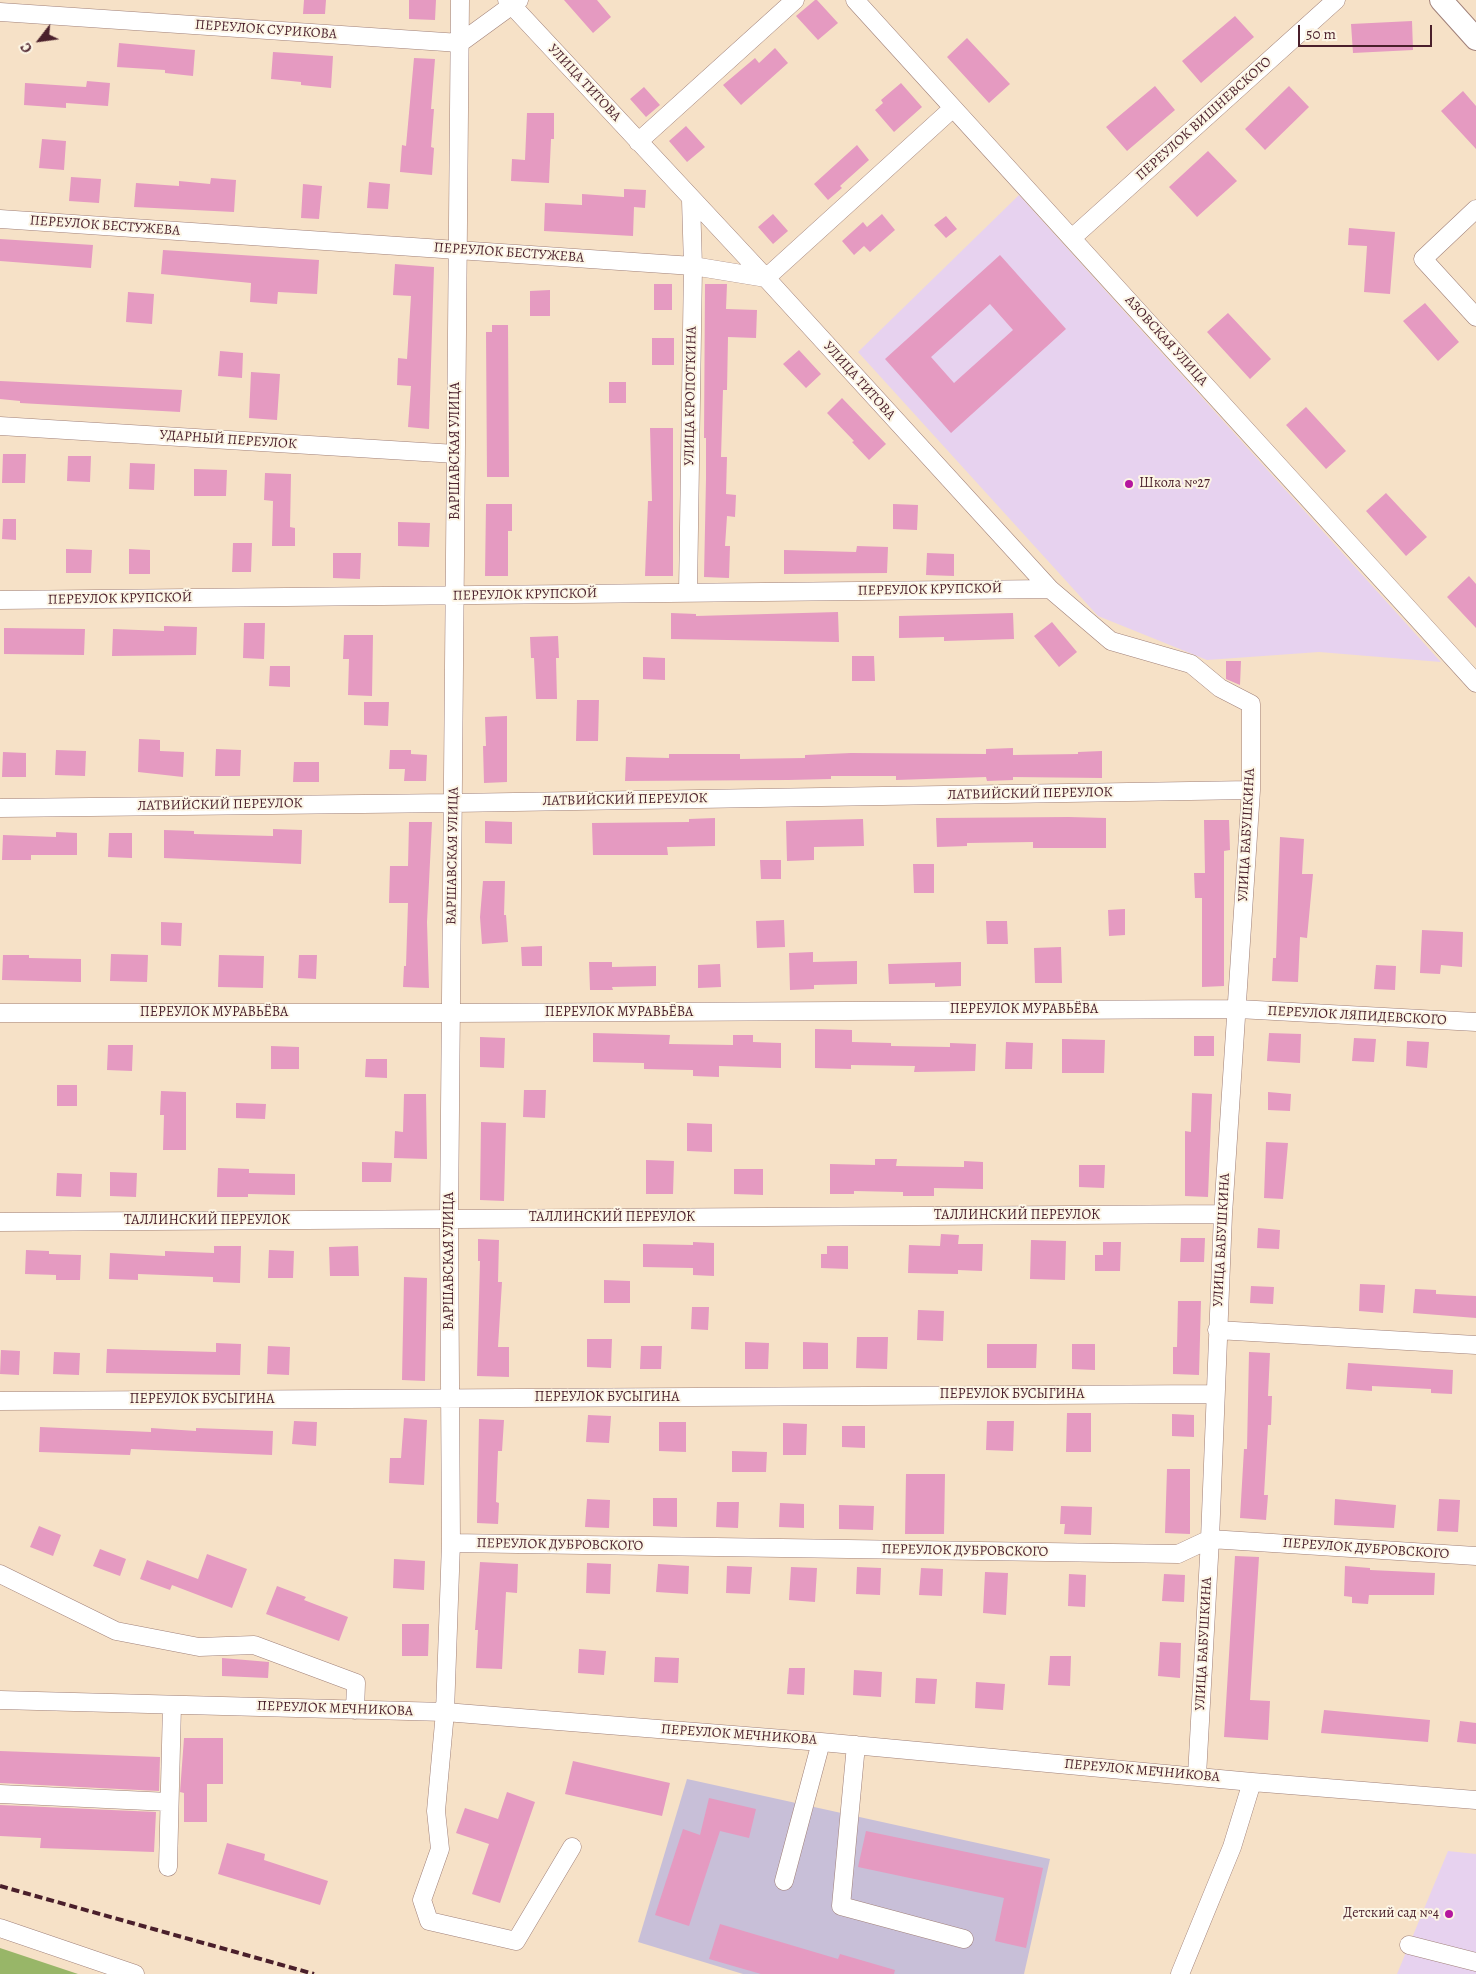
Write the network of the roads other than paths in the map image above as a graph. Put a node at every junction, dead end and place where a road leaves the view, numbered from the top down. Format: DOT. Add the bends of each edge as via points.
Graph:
graph roads {
  1 [pos="460,0"];
  2 [pos="795,0"];
  3 [pos="854,0"];
  4 [pos="1336,0"];
  5 [pos="1441,0"];
  6 [pos="513,2"];
  7 [pos="0,12"];
  8 [pos="1476,39"];
  9 [pos="460,43"];
  10 [pos="952,109"];
  11 [pos="638,142"];
  12 [pos="691,200"];
  13 [pos="1476,209"];
  14 [pos="0,219"];
  15 [pos="1072,238"];
  16 [pos="458,249"];
  17 [pos="693,266"];
  18 [pos="766,278"];
  19 [pos="1476,317"];
  20 [pos="0,426"];
  21 [pos="456,454"];
  22 [pos="1050,589"];
  23 [pos="688,593"];
  24 [pos="455,595"];
  25 [pos="0,600"];
  26 [pos="1476,684"];
  27 [pos="1251,704"];
  28 [pos="1250,790"];
  29 [pos="454,803"];
  30 [pos="0,808"];
  31 [pos="1238,1009"];
  32 [pos="0,1013"];
  33 [pos="452,1014"];
  34 [pos="1476,1022"];
  35 [pos="1223,1214"];
  36 [pos="449,1220"];
  37 [pos="0,1222"];
  38 [pos="1217,1330"];
  39 [pos="1476,1345"];
  40 [pos="1214,1394"];
  41 [pos="451,1398"];
  42 [pos="0,1401"];
  43 [pos="1210,1539"];
  44 [pos="451,1543"];
  45 [pos="1476,1556"];
  46 [pos="0,1574"];
  47 [pos="0,1700"];
  48 [pos="172,1705"];
  49 [pos="355,1710"];
  50 [pos="446,1712"];
  51 [pos="821,1742"];
  52 [pos="856,1745"];
  53 [pos="1197,1776"];
  54 [pos="1252,1782"];
  55 [pos="0,1794"];
  56 [pos="1476,1800"];
  57 [pos="169,1802"];
  58 [pos="572,1847"];
  59 [pos="168,1867"];
  60 [pos="784,1881"];
  61 [pos="0,1928"];
  62 [pos="964,1940"];
  63 [pos="1409,1944"];
  64 [pos="1476,1962"];
  65 [pos="135,1974"];
  66 [pos="1180,1974"];
  1 -- 9 [label="street, ВАРШАВСКАЯ УЛИЦА"];
  2 -- 11 [label="street"];
  3 -- 10 [label="street, АЗОВСКАЯ УЛИЦА"];
  4 -- 15 [label="street, ПЕРЕУЛОК ВИШНЕВСКОГО"];
  5 -- 8 [label="main road"];
  6 -- 9 [label="street"];
  6 -- 11 [label="street, УЛИЦА ТИТОВА"];
  7 -- 9 [label="street, ПЕРЕУЛОК СУРИКОВА"];
  9 -- 16 [label="street, ВАРШАВСКАЯ УЛИЦА"];
  10 -- 15 [label="street, АЗОВСКАЯ УЛИЦА"];
  10 -- 18 [label="street"];
  11 -- 12 [label="street, УЛИЦА ТИТОВА"];
  12 -- 17 [label="street, УЛИЦА КРОПОТКИНА"];
  12 -- 18 [label="street, УЛИЦА ТИТОВА"];
  13 -- 19 [label="street" via="1423,259"];
  14 -- 16 [label="street, ПЕРЕУЛОК БЕСТУЖЕВА"];
  15 -- 26 [label="street, АЗОВСКАЯ УЛИЦА"];
  16 -- 17 [label="street, ПЕРЕУЛОК БЕСТУЖЕВА"];
  16 -- 21 [label="street, ВАРШАВСКАЯ УЛИЦА"];
  17 -- 18 [label="street, ПЕРЕУЛОК БЕСТУЖЕВА"];
  17 -- 23 [label="street, УЛИЦА КРОПОТКИНА"];
  18 -- 22 [label="street, УЛИЦА ТИТОВА"];
  20 -- 21 [label="street, УДАРНЫЙ ПЕРЕУЛОК"];
  21 -- 24 [label="street, ВАРШАВСКАЯ УЛИЦА"];
  22 -- 23 [label="street, ПЕРЕУЛОК КРУПСКОЙ"];
  22 -- 27 [label="street, УЛИЦА ТИТОВА" via="1111,641 1191,664 1220,688"];
  23 -- 24 [label="street, ПЕРЕУЛОК КРУПСКОЙ"];
  24 -- 25 [label="street, ПЕРЕУЛОК КРУПСКОЙ"];
  24 -- 29 [label="street, ВАРШАВСКАЯ УЛИЦА"];
  27 -- 28 [label="street, УЛИЦА БАБУШКИНА"];
  28 -- 29 [label="street, ЛАТВИЙСКИЙ ПЕРЕУЛОК"];
  28 -- 31 [label="street, УЛИЦА БАБУШКИНА"];
  29 -- 30 [label="street, ЛАТВИЙСКИЙ ПЕРЕУЛОК"];
  29 -- 33 [label="street, ВАРШАВСКАЯ УЛИЦА"];
  31 -- 33 [label="street, ПЕРЕУЛОК МУРАВЬЁВА"];
  31 -- 34 [label="street, ПЕРЕУЛОК ЛЯПИДЕВСКОГО"];
  31 -- 35 [label="street, УЛИЦА БАБУШКИНА"];
  32 -- 33 [label="street, ПЕРЕУЛОК МУРАВЬЁВА"];
  33 -- 36 [label="street, ВАРШАВСКАЯ УЛИЦА"];
  35 -- 36 [label="street, ТАЛЛИНСКИЙ ПЕРЕУЛОК"];
  35 -- 38 [label="street, УЛИЦА БАБУШКИНА"];
  36 -- 37 [label="street, ТАЛЛИНСКИЙ ПЕРЕУЛОК"];
  36 -- 41 [label="street, ВАРШАВСКАЯ УЛИЦА"];
  38 -- 39 [label="street"];
  38 -- 40 [label="street, УЛИЦА БАБУШКИНА"];
  40 -- 41 [label="street, ПЕРЕУЛОК БУСЫГИНА"];
  40 -- 43 [label="street, УЛИЦА БАБУШКИНА"];
  41 -- 42 [label="street, ПЕРЕУЛОК БУСЫГИНА"];
  41 -- 44 [label="street, ВАРШАВСКАЯ УЛИЦА"];
  43 -- 44 [label="street, ПЕРЕУЛОК ДУБРОВСКОГО" via="1178,1554"];
  43 -- 45 [label="street, ПЕРЕУЛОК ДУБРОВСКОГО"];
  43 -- 53 [label="street, УЛИЦА БАБУШКИНА"];
  44 -- 50 [label="street, ВАРШАВСКАЯ УЛИЦА"];
  46 -- 49 [label="street" via="116,1631 199,1647 254,1645 356,1683"];
  47 -- 48 [label="street, ПЕРЕУЛОК МЕЧНИКОВА"];
  48 -- 49 [label="street, ПЕРЕУЛОК МЕЧНИКОВА"];
  48 -- 57 [label="street"];
  49 -- 50 [label="street, ПЕРЕУЛОК МЕЧНИКОВА"];
  50 -- 51 [label="street, ПЕРЕУЛОК МЕЧНИКОВА"];
  50 -- 58 [label="street, ВАРШАВСКАЯ УЛИЦА" via="436,1811 440,1848 422,1900 429,1920 516,1941"];
  51 -- 52 [label="street, ПЕРЕУЛОК МЕЧНИКОВА"];
  51 -- 60 [label="street"];
  52 -- 53 [label="street, ПЕРЕУЛОК МЕЧНИКОВА"];
  52 -- 62 [label="street" via="841,1906"];
  53 -- 54 [label="street, ПЕРЕУЛОК МЕЧНИКОВА"];
  54 -- 56 [label="street, ПЕРЕУЛОК МЕЧНИКОВА"];
  54 -- 66 [label="street" via="1232,1847"];
  55 -- 57 [label="street"];
  57 -- 59 [label="street"];
  61 -- 65 [label="street"];
  63 -- 64 [label="street"];
}
